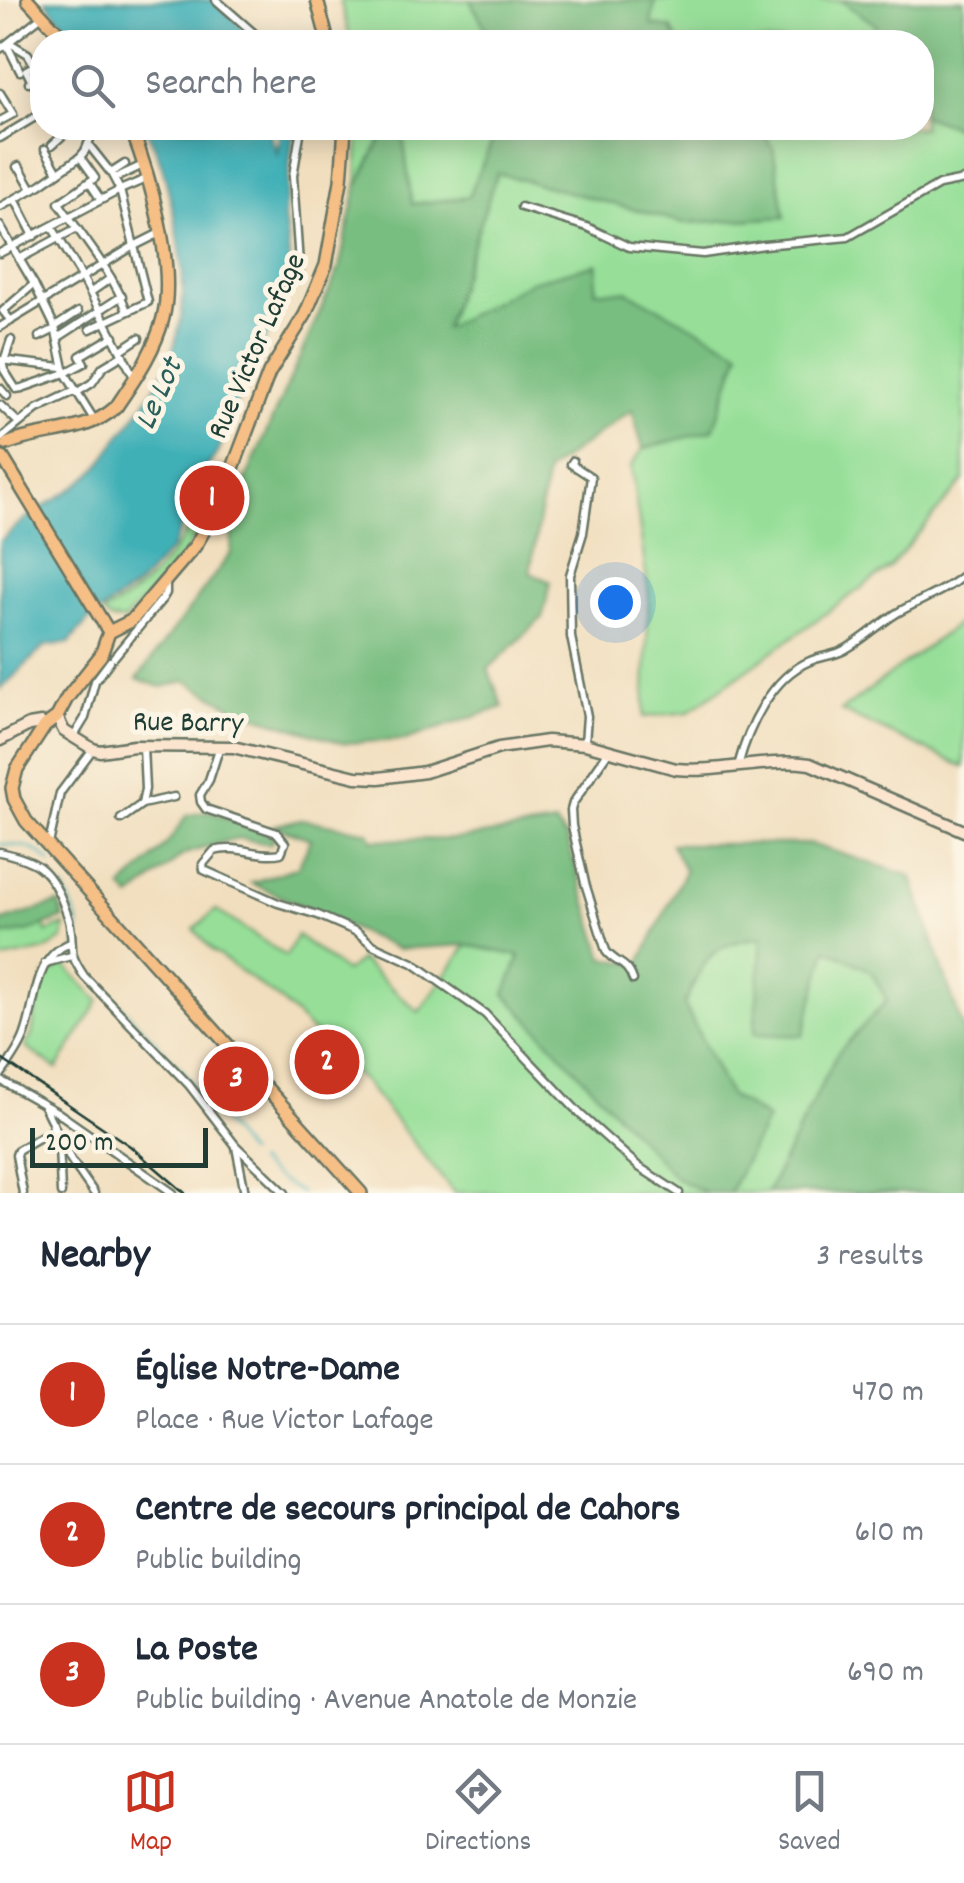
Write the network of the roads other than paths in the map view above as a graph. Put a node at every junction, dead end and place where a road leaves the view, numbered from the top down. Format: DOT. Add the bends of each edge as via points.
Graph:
graph roads {
  1 [pos="28,0"];
  2 [pos="216,0"];
  3 [pos="317,0"];
  4 [pos="43,16"];
  5 [pos="56,30"];
  6 [pos="250,30"];
  7 [pos="325,30"];
  8 [pos="4,46"];
  9 [pos="30,57"];
  10 [pos="19,68"];
  11 [pos="0,94"];
  12 [pos="30,118"];
  13 [pos="1,131"];
  14 [pos="57,140"];
  15 [pos="90,140"];
  16 [pos="135,140"];
  17 [pos="300,140"];
  18 [pos="344,140"];
  19 [pos="88,144"];
  20 [pos="108,146"];
  21 [pos="98,154"];
  22 [pos="80,157"];
  23 [pos="125,164"];
  24 [pos="144,164"];
  25 [pos="16,167"];
  26 [pos="58,172"];
  27 [pos="113,176"];
  28 [pos="148,178"];
  29 [pos="964,180"];
  30 [pos="89,182"];
  31 [pos="102,183"];
  32 [pos="32,189"];
  33 [pos="120,190"];
  34 [pos="15,199"];
  35 [pos="101,200"];
  36 [pos="0,207"];
  37 [pos="521,207"];
  38 [pos="70,217"];
  39 [pos="0,226"];
  40 [pos="52,226"];
  41 [pos="77,228"];
  42 [pos="160,232"];
  43 [pos="34,236"];
  44 [pos="60,239"];
  45 [pos="134,246"];
  46 [pos="12,248"];
  47 [pos="0,253"];
  48 [pos="19,260"];
  49 [pos="103,266"];
  50 [pos="83,278"];
  51 [pos="111,278"];
  52 [pos="300,280"];
  53 [pos="34,284"];
  54 [pos="90,292"];
  55 [pos="122,296"];
  56 [pos="42,302"];
  57 [pos="2,310"];
  58 [pos="100,311"];
  59 [pos="127,311"];
  60 [pos="78,312"];
  61 [pos="11,321"];
  62 [pos="108,324"];
  63 [pos="0,328"];
  64 [pos="56,331"];
  65 [pos="94,332"];
  66 [pos="114,336"];
  67 [pos="39,337"];
  68 [pos="139,338"];
  69 [pos="11,340"];
  70 [pos="122,353"];
  71 [pos="1,362"];
  72 [pos="63,370"];
  73 [pos="135,378"];
  74 [pos="0,388"];
  75 [pos="75,392"];
  76 [pos="8,396"];
  77 [pos="0,405"];
  78 [pos="18,422"];
  79 [pos="96,422"];
  80 [pos="2,450"];
  81 [pos="573,461"];
  82 [pos="964,576"];
  83 [pos="165,581"];
  84 [pos="109,632"];
  85 [pos="57,717"];
  86 [pos="45,726"];
  87 [pos="0,740"];
  88 [pos="83,743"];
  89 [pos="585,744"];
  90 [pos="143,746"];
  91 [pos="220,746"];
  92 [pos="609,750"];
  93 [pos="738,768"];
  94 [pos="6,787"];
  95 [pos="174,797"];
  96 [pos="142,804"];
  97 [pos="122,819"];
  98 [pos="964,830"];
  99 [pos="49,846"];
  100 [pos="0,852"];
  101 [pos="70,943"];
  102 [pos="71,956"];
  103 [pos="44,964"];
  104 [pos="633,980"];
  105 [pos="0,1078"];
  106 [pos="44,1105"];
  107 [pos="53,1122"];
  108 [pos="59,1138"];
  109 [pos="236,1146"];
  110 [pos="23,1193"];
  111 [pos="62,1193"];
  112 [pos="94,1193"];
  113 [pos="173,1193"];
  114 [pos="244,1193"];
  115 [pos="284,1193"];
  116 [pos="361,1193"];
  117 [pos="679,1193"];
  1 -- 4 [label="main road"];
  2 -- 6 [label="street"];
  3 -- 7 [label="main road"];
  4 -- 5 [label="main road"];
  4 -- 8 [label="street"];
  8 -- 9 [label="street"];
  8 -- 10 [label="street"];
  11 -- 13 [label="street" via="13,114"];
  12 -- 13 [label="street"];
  14 -- 26 [label="street" via="49,147"];
  15 -- 19 [label="street"];
  16 -- 24 [label="main road"];
  17 -- 52 [label="street" via="293,176"];
  18 -- 83 [label="main road, Rue Victor Lafage" via="332,241 319,286 270,374 210,522"];
  19 -- 21 [label="street"];
  19 -- 22 [label="street"];
  20 -- 21 [label="street"];
  21 -- 27 [label="street"];
  22 -- 26 [label="street"];
  22 -- 30 [label="street" via="95,178"];
  23 -- 27 [label="street"];
  24 -- 27 [label="street"];
  24 -- 28 [label="main road"];
  25 -- 32 [label="street"];
  26 -- 32 [label="street"];
  27 -- 31 [label="street"];
  27 -- 33 [label="street"];
  28 -- 33 [label="street"];
  28 -- 42 [label="main road"];
  29 -- 37 [label="street" via="939,185 848,237 708,253 629,246"];
  30 -- 35 [label="street"];
  30 -- 38 [label="street" via="59,203"];
  32 -- 34 [label="street"];
  33 -- 35 [label="street"];
  33 -- 45 [label="street"];
  34 -- 36 [label="street"];
  34 -- 43 [label="street"];
  35 -- 38 [label="street"];
  38 -- 40 [label="street"];
  38 -- 41 [label="street"];
  39 -- 46 [label="street"];
  40 -- 43 [label="street"];
  40 -- 44 [label="street"];
  41 -- 44 [label="street"];
  41 -- 49 [label="street"];
  42 -- 45 [label="street"];
  42 -- 73 [label="main road" via="166,286 154,344"];
  43 -- 46 [label="street"];
  44 -- 48 [label="street"];
  44 -- 50 [label="street"];
  45 -- 49 [label="street"];
  45 -- 59 [label="street" via="148,302"];
  46 -- 47 [label="street"];
  46 -- 48 [label="street"];
  48 -- 53 [label="street"];
  49 -- 50 [label="street"];
  49 -- 51 [label="street"];
  50 -- 54 [label="street"];
  50 -- 56 [label="street"];
  51 -- 54 [label="street"];
  51 -- 55 [label="street"];
  53 -- 56 [label="street"];
  53 -- 57 [label="street"];
  54 -- 58 [label="street"];
  55 -- 58 [label="street"];
  55 -- 59 [label="street"];
  56 -- 61 [label="street"];
  56 -- 64 [label="street"];
  57 -- 61 [label="street"];
  58 -- 62 [label="street"];
  58 -- 64 [label="street"];
  59 -- 62 [label="street"];
  60 -- 64 [label="street"];
  61 -- 63 [label="street"];
  62 -- 65 [label="street"];
  62 -- 66 [label="street"];
  64 -- 67 [label="street"];
  64 -- 72 [label="street"];
  66 -- 70 [label="street"];
  66 -- 72 [label="street" via="80,356 84,363"];
  68 -- 70 [label="street"];
  69 -- 71 [label="street"];
  70 -- 73 [label="street"];
  70 -- 75 [label="street"];
  71 -- 72 [label="street"];
  71 -- 72 [label="street" via="16,389"];
  72 -- 75 [label="street"];
  73 -- 79 [label="main road" via="116,408"];
  74 -- 76 [label="street"];
  75 -- 78 [label="street"];
  75 -- 79 [label="street"];
  77 -- 78 [label="street"];
  78 -- 80 [label="street"];
  79 -- 80 [label="main road"];
  80 -- 84 [label="main road"];
  81 -- 89 [label="street" via="591,477 570,575"];
  82 -- 93 [label="street" via="845,650 784,678 762,708"];
  83 -- 84 [label="main road, Rue Victor Lafage" via="131,621"];
  83 -- 88 [label="street" via="163,598 95,680"];
  84 -- 85 [label="main road" via="102,655"];
  85 -- 86 [label="main road"];
  85 -- 88 [label="street"];
  86 -- 87 [label="street" via="29,725"];
  86 -- 94 [label="main road"];
  88 -- 90 [label="street, Rue Barry" via="108,750"];
  88 -- 99 [label="street" via="79,768 60,793"];
  89 -- 91 [label="street, Rue Barry" via="526,743 379,778"];
  89 -- 92 [label="street, Rue Barry"];
  90 -- 91 [label="street, Rue Barry"];
  90 -- 96 [label="street"];
  91 -- 117 [label="street" via="202,805 277,833 285,843 281,854 270,856 214,851 204,870 358,932 413,964 485,1014 581,1115"];
  92 -- 93 [label="street, Rue Barry" via="676,769"];
  92 -- 104 [label="street" via="574,803 572,826 606,951"];
  93 -- 98 [label="street, Rue Barry" via="810,764"];
  94 -- 99 [label="main road"];
  95 -- 96 [label="street"];
  96 -- 97 [label="street"];
  99 -- 116 [label="main road"];
  100 -- 101 [label="street" via="44,870 56,885"];
  101 -- 102 [label="street"];
  101 -- 103 [label="street"];
  102 -- 103 [label="street"];
  102 -- 109 [label="street" via="190,1085"];
  103 -- 105 [label="street" via="27,1030"];
  105 -- 106 [label="street"];
  106 -- 107 [label="street"];
  106 -- 113 [label="street"];
  107 -- 108 [label="street"];
  107 -- 110 [label="street" via="52,1130 16,1154"];
  108 -- 111 [label="street"];
  108 -- 112 [label="street"];
  109 -- 114 [label="street"];
  109 -- 115 [label="street"];
}
